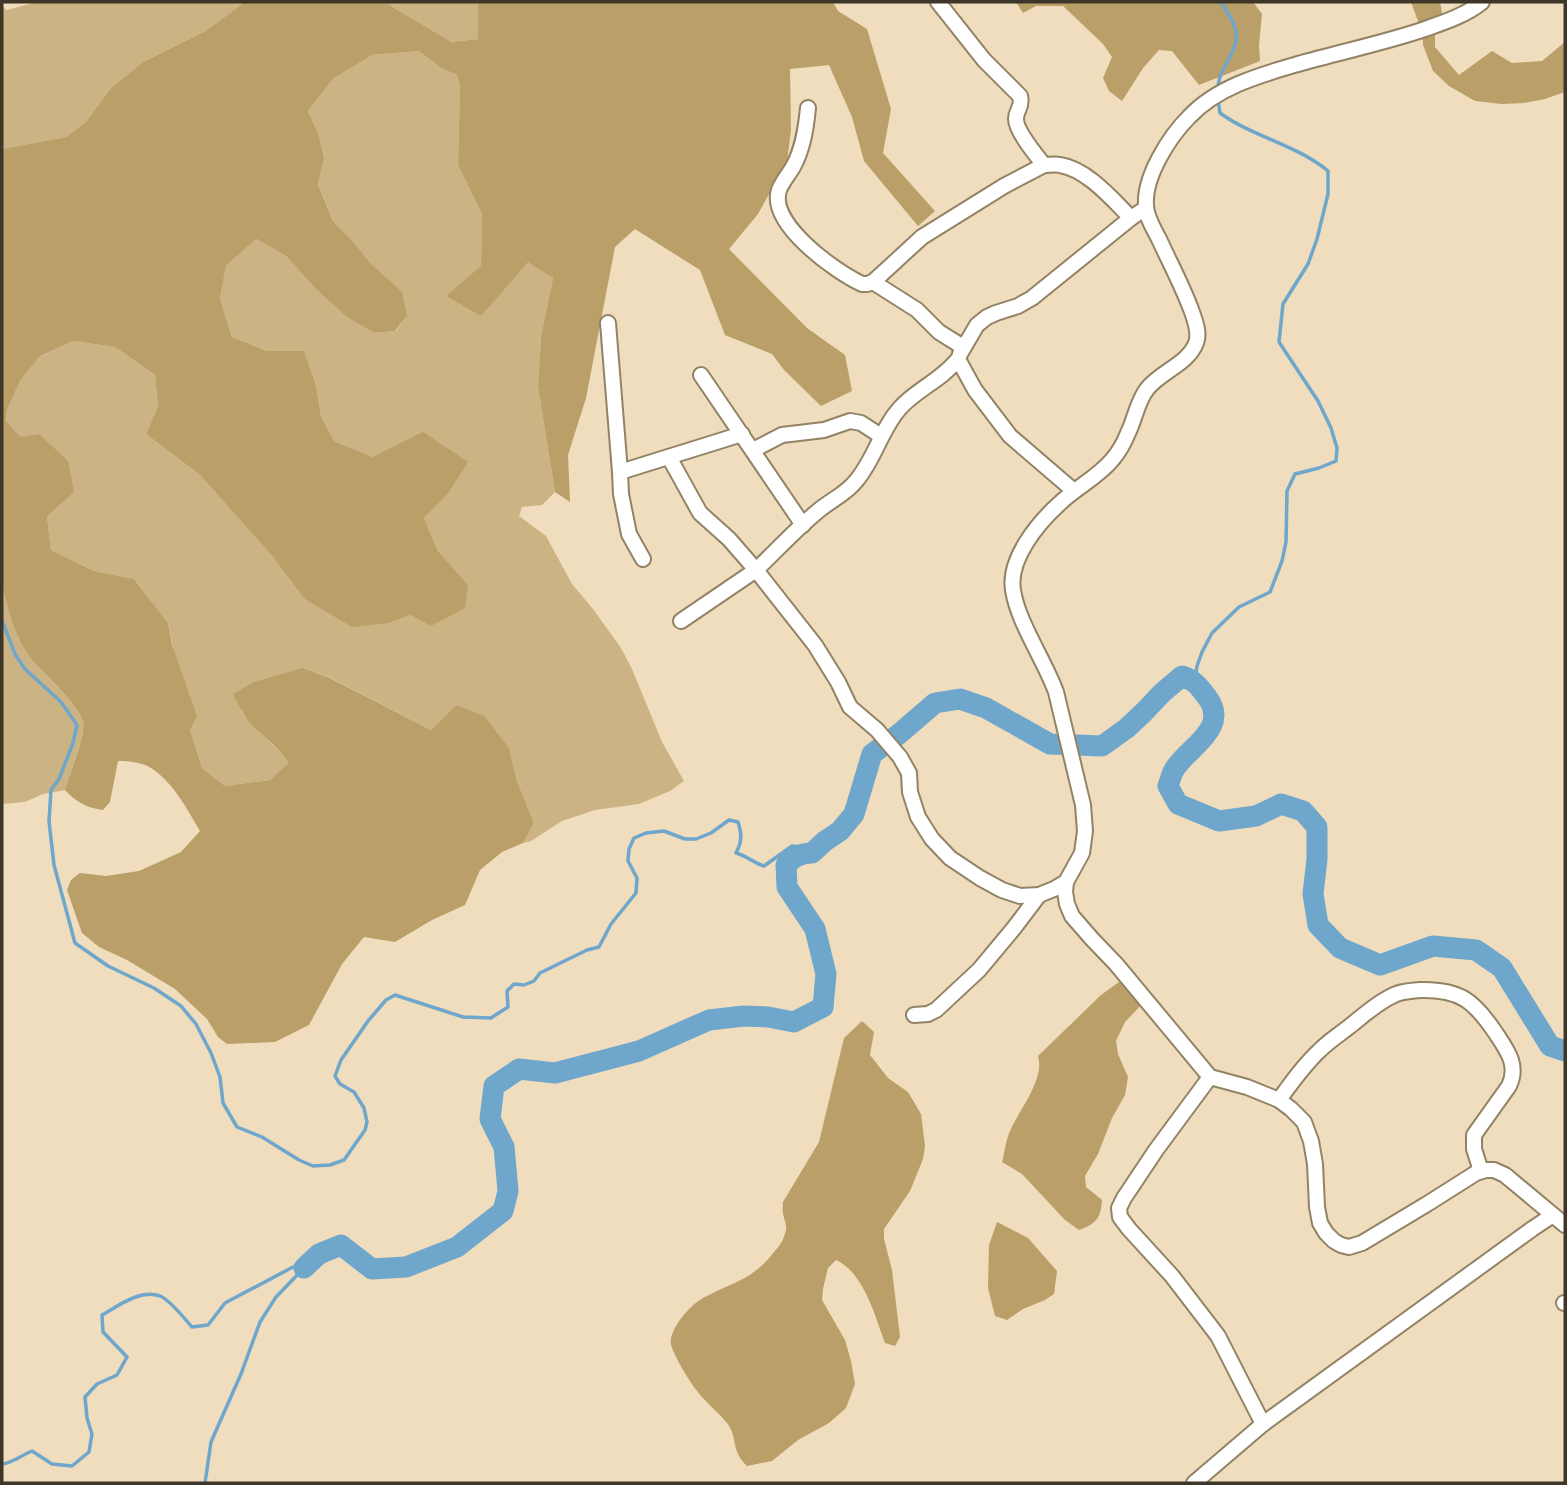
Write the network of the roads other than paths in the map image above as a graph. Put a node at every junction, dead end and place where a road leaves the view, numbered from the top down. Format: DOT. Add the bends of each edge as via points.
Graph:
graph roads {
  1 [pos="939,2"];
  2 [pos="1482,2"];
  3 [pos="808,108"];
  4 [pos="1044,165"];
  5 [pos="1146,208"];
  6 [pos="1131,218"];
  7 [pos="873,282"];
  8 [pos="608,323"];
  9 [pos="960,353"];
  10 [pos="701,375"];
  11 [pos="742,434"];
  12 [pos="881,436"];
  13 [pos="753,450"];
  14 [pos="669,457"];
  15 [pos="620,472"];
  16 [pos="1074,491"];
  17 [pos="803,525"];
  18 [pos="643,559"];
  19 [pos="756,570"];
  20 [pos="681,621"];
  21 [pos="1066,882"];
  22 [pos="1039,895"];
  23 [pos="914,1015"];
  24 [pos="1210,1077"];
  25 [pos="1279,1100"];
  26 [pos="1482,1171"];
  27 [pos="1553,1215"];
  28 [pos="1565,1225"];
  29 [pos="1263,1424"];
  30 [pos="1194,1483"];
  1 -- 4 [label="street" via="984,60 1020,96 1016,124"];
  2 -- 5 [label="street" via="1415,33 1258,76 1228,89 1190,116 1173,137 1150,178"];
  3 -- 7 [label="street" via="799,152 779,190 781,211 796,233 833,267 862,284"];
  4 -- 6 [label="street" via="1058,164 1086,176"];
  4 -- 7 [label="street" via="922,237"];
  5 -- 6 [label="street"];
  5 -- 16 [label="street" via="1185,295 1198,337 1191,351 1146,390 1110,463"];
  6 -- 9 [label="street" via="1032,298 987,317"];
  7 -- 9 [label="street" via="916,310"];
  8 -- 15 [label="street"];
  9 -- 12 [label="street" via="946,372 909,398"];
  9 -- 16 [label="street" via="975,390 1010,436"];
  10 -- 11 [label="street"];
  11 -- 13 [label="street"];
  11 -- 14 [label="street"];
  12 -- 13 [label="street" via="850,421 824,430 782,435"];
  12 -- 17 [label="street" via="855,483"];
  13 -- 17 [label="street"];
  14 -- 15 [label="street"];
  14 -- 19 [label="street" via="700,513"];
  15 -- 18 [label="street" via="629,534"];
  16 -- 21 [label="street" via="1032,534 1014,567 1012,587 1018,611 1054,684 1083,804 1082,853"];
  17 -- 19 [label="street"];
  19 -- 20 [label="street"];
  19 -- 22 [label="street" via="815,646 850,707 900,757 909,773 918,817 932,839 950,858 1002,890 1020,896"];
  21 -- 22 [label="street"];
  21 -- 24 [label="street" via="1072,916"];
  22 -- 23 [label="street" via="979,970 936,1010"];
  24 -- 25 [label="street"];
  24 -- 29 [label="street" via="1124,1198 1120,1217 1218,1336"];
  25 -- 26 [label="street" via="1304,1122 1315,1164 1320,1223 1341,1245 1362,1243"];
  25 -- 26 [label="street" via="1320,1051 1381,1003 1412,991 1452,992 1475,1005 1486,1018 1514,1067 1508,1086 1474,1135"];
  26 -- 27 [label="street" via="1505,1175"];
  27 -- 28 [label="street"];
  27 -- 29 [label="street"];
  29 -- 30 [label="street"];
}
